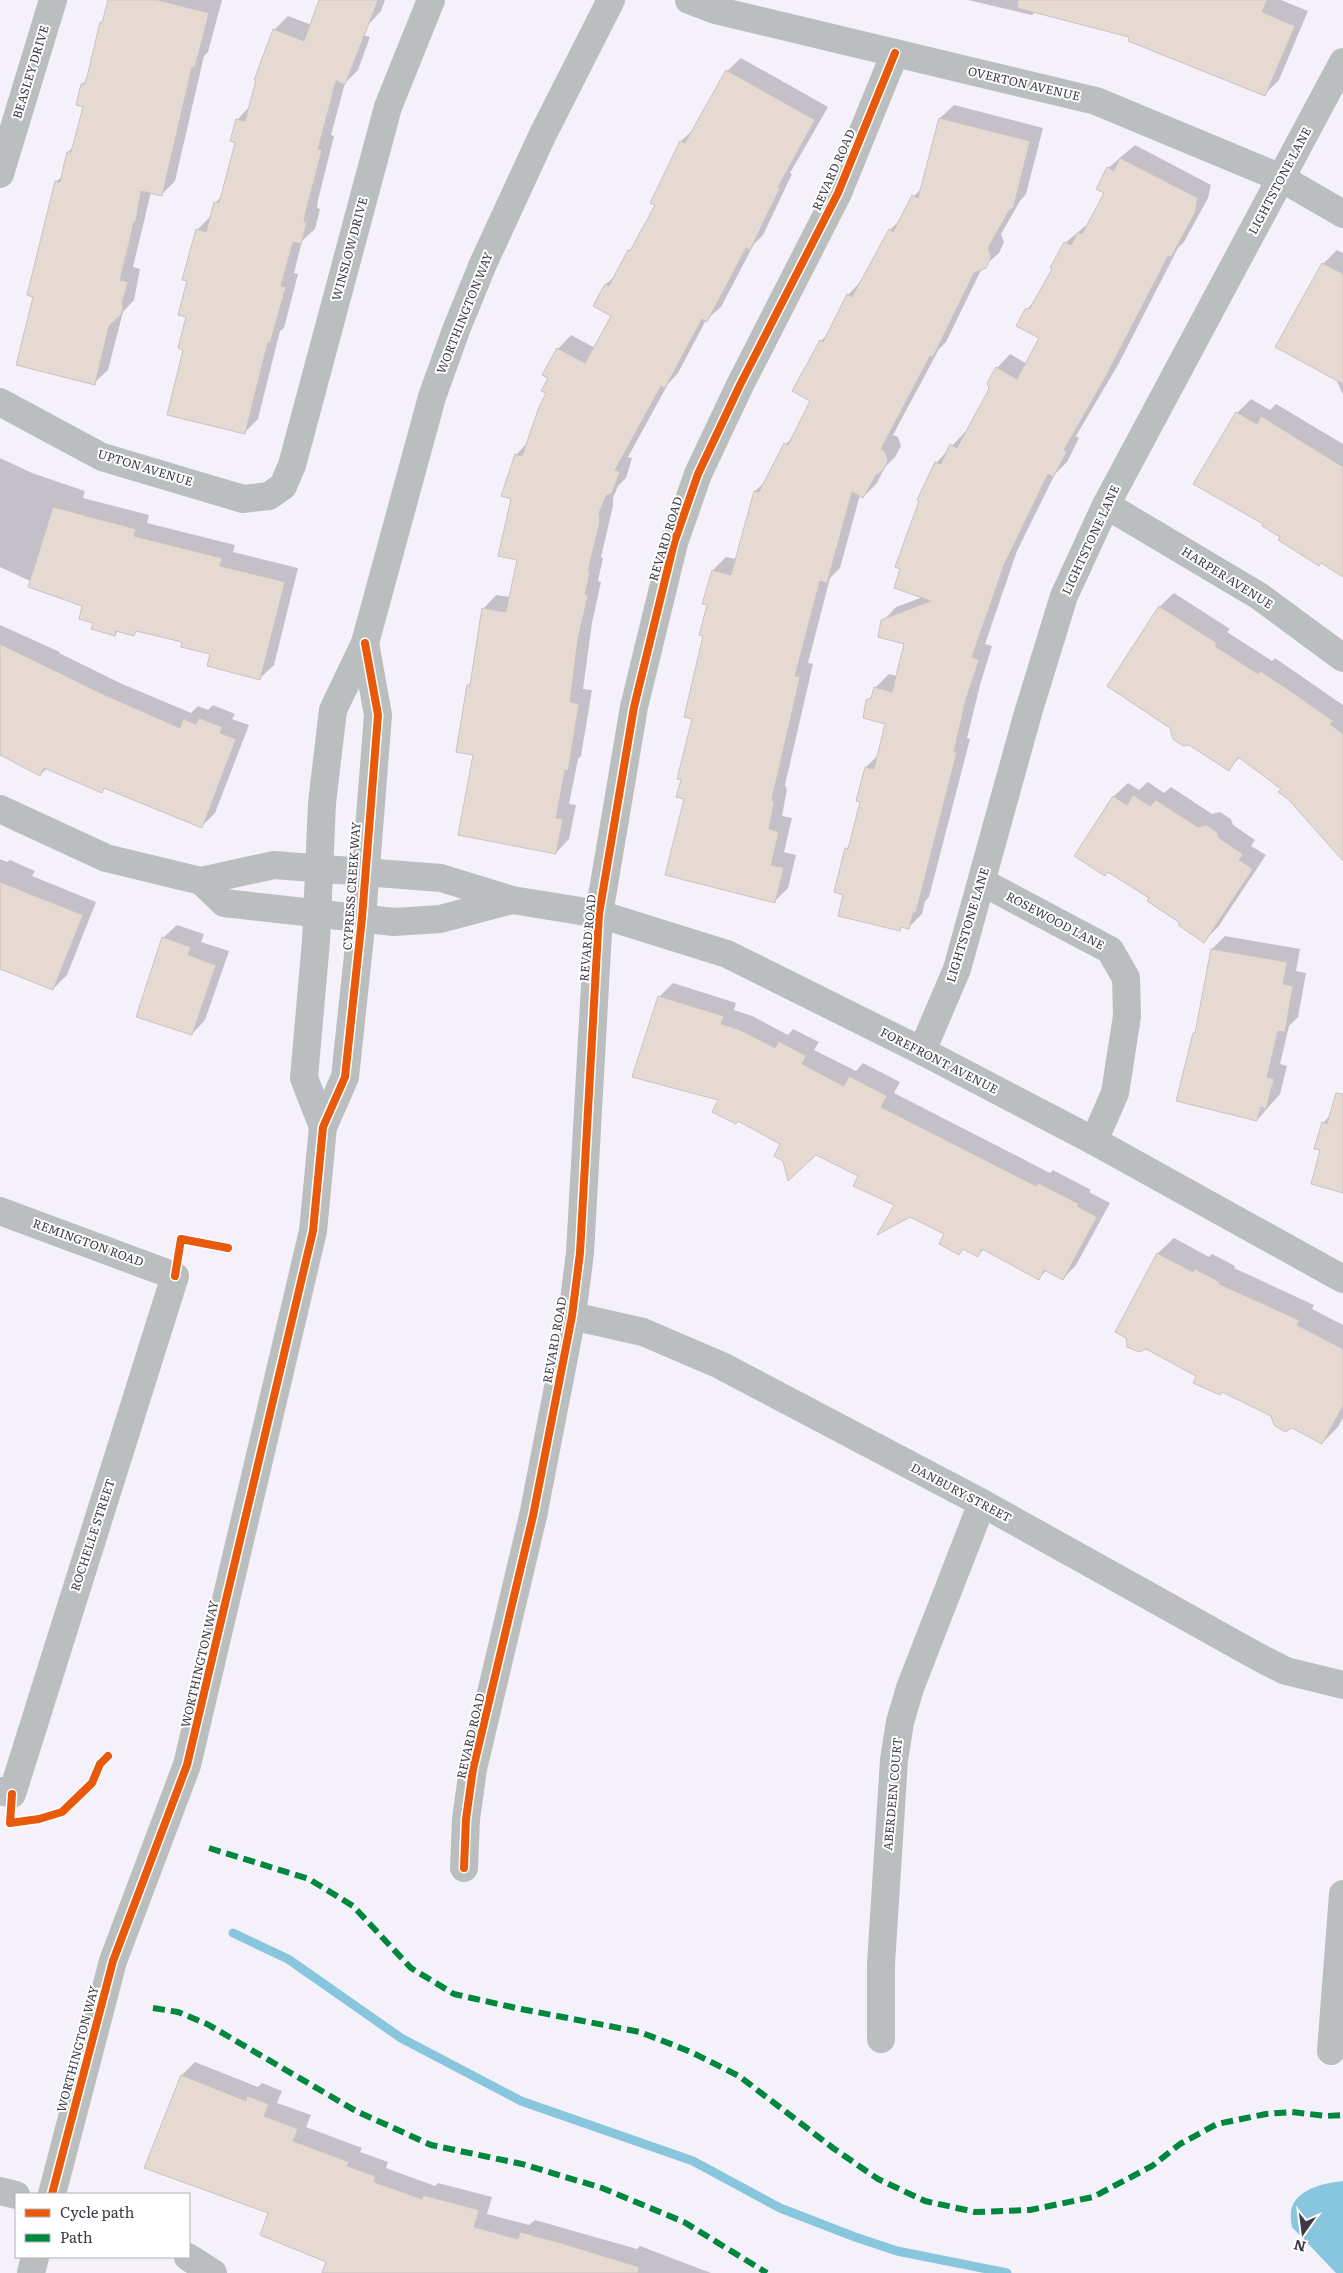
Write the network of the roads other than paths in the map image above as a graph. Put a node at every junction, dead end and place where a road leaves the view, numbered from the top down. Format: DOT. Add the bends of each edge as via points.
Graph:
graph roads {
  1 [pos="53,0"];
  2 [pos="431,0"];
  3 [pos="611,0"];
  4 [pos="689,0"];
  5 [pos="895,53"];
  6 [pos="1343,62"];
  7 [pos="0,174"];
  8 [pos="1282,178"];
  9 [pos="1343,214"];
  10 [pos="0,402"];
  11 [pos="270,496"];
  12 [pos="1106,505"];
  13 [pos="365,643"];
  14 [pos="1343,658"];
  15 [pos="0,810"];
  16 [pos="319,869"];
  17 [pos="365,872"];
  18 [pos="201,881"];
  19 [pos="982,882"];
  20 [pos="512,900"];
  21 [pos="317,913"];
  22 [pos="599,914"];
  23 [pos="362,918"];
  24 [pos="922,1051"];
  25 [pos="323,1127"];
  26 [pos="1094,1141"];
  27 [pos="0,1211"];
  28 [pos="175,1276"];
  29 [pos="1343,1279"];
  30 [pos="572,1316"];
  31 [pos="982,1503"];
  32 [pos="1343,1685"];
  33 [pos="6,1792"];
  34 [pos="464,1868"];
  35 [pos="1343,1894"];
  36 [pos="881,2039"];
  37 [pos="1331,2051"];
  38 [pos="0,2191"];
  39 [pos="52,2193"];
  40 [pos="15,2195"];
  41 [pos="35,2258"];
  42 [pos="190,2258"];
  43 [pos="31,2273"];
  44 [pos="213,2273"];
  1 -- 7 [label="street, BEASLEY DRIVE"];
  2 -- 11 [label="street, WINSLOW DRIVE" via="388,106 292,465 283,486"];
  3 -- 13 [label="street, WORTHINGTON WAY" via="543,134 456,330 432,397"];
  4 -- 5 [label="street, OVERTON AVENUE" via="715,10"];
  5 -- 8 [label="street, OVERTON AVENUE" via="1096,101"];
  5 -- 22 [label="street, REVARD ROAD" via="838,193 698,474 674,543 634,707"];
  6 -- 8 [label="street, LIGHTSTONE LANE"];
  8 -- 9 [label="street, OVERTON AVENUE"];
  8 -- 12 [label="street, LIGHTSTONE LANE"];
  10 -- 11 [label="street, UPTON AVENUE" via="102,457 243,499"];
  12 -- 14 [label="street, HARPER AVENUE" via="1259,596"];
  12 -- 19 [label="street, LIGHTSTONE LANE" via="1064,596"];
  13 -- 16 [label="street" via="333,710 322,803"];
  13 -- 17 [label="street, CYPRESS CREEK WAY" via="378,715"];
  15 -- 18 [label="street, FOREFRONT AVENUE" via="106,858"];
  16 -- 17 [label="street, FOREFRONT AVENUE"];
  16 -- 18 [label="street, FOREFRONT AVENUE" via="274,865"];
  16 -- 21 [label="street"];
  17 -- 20 [label="street, FOREFRONT AVENUE" via="440,878"];
  17 -- 23 [label="street, CYPRESS CREEK WAY"];
  18 -- 21 [label="street, FOREFRONT AVENUE" via="224,904"];
  19 -- 24 [label="street, LIGHTSTONE LANE" via="957,969"];
  19 -- 26 [label="street, ROSEWOOD LANE" via="1110,950 1126,978 1127,1016 1115,1093"];
  20 -- 22 [label="street, FOREFRONT AVENUE"];
  20 -- 23 [label="street, FOREFRONT AVENUE" via="440,918 394,922"];
  21 -- 23 [label="street, FOREFRONT AVENUE"];
  21 -- 25 [label="street" via="304,1078"];
  22 -- 24 [label="street, FOREFRONT AVENUE" via="728,954"];
  22 -- 30 [label="street, REVARD ROAD" via="580,1253"];
  23 -- 25 [label="street, CYPRESS CREEK WAY" via="345,1077"];
  24 -- 26 [label="street, FOREFRONT AVENUE"];
  25 -- 39 [label="street, WORTHINGTON WAY" via="313,1231 187,1765 113,1961"];
  26 -- 29 [label="street, FOREFRONT AVENUE"];
  27 -- 28 [label="street, REMINGTON ROAD"];
  28 -- 33 [label="street, ROCHELLE STREET"];
  30 -- 31 [label="street, DANBURY STREET" via="643,1332 678,1345"];
  30 -- 34 [label="street, REVARD ROAD" via="533,1516 473,1769"];
  31 -- 32 [label="street, DANBURY STREET" via="1286,1671"];
  31 -- 36 [label="street, ABERDEEN COURT" via="910,1688 900,1722 894,1760 881,1964"];
  35 -- 37 [label="street"];
  38 -- 40 [label="street"];
  41 -- 43 [label="street"];
  42 -- 44 [label="street"];
}
